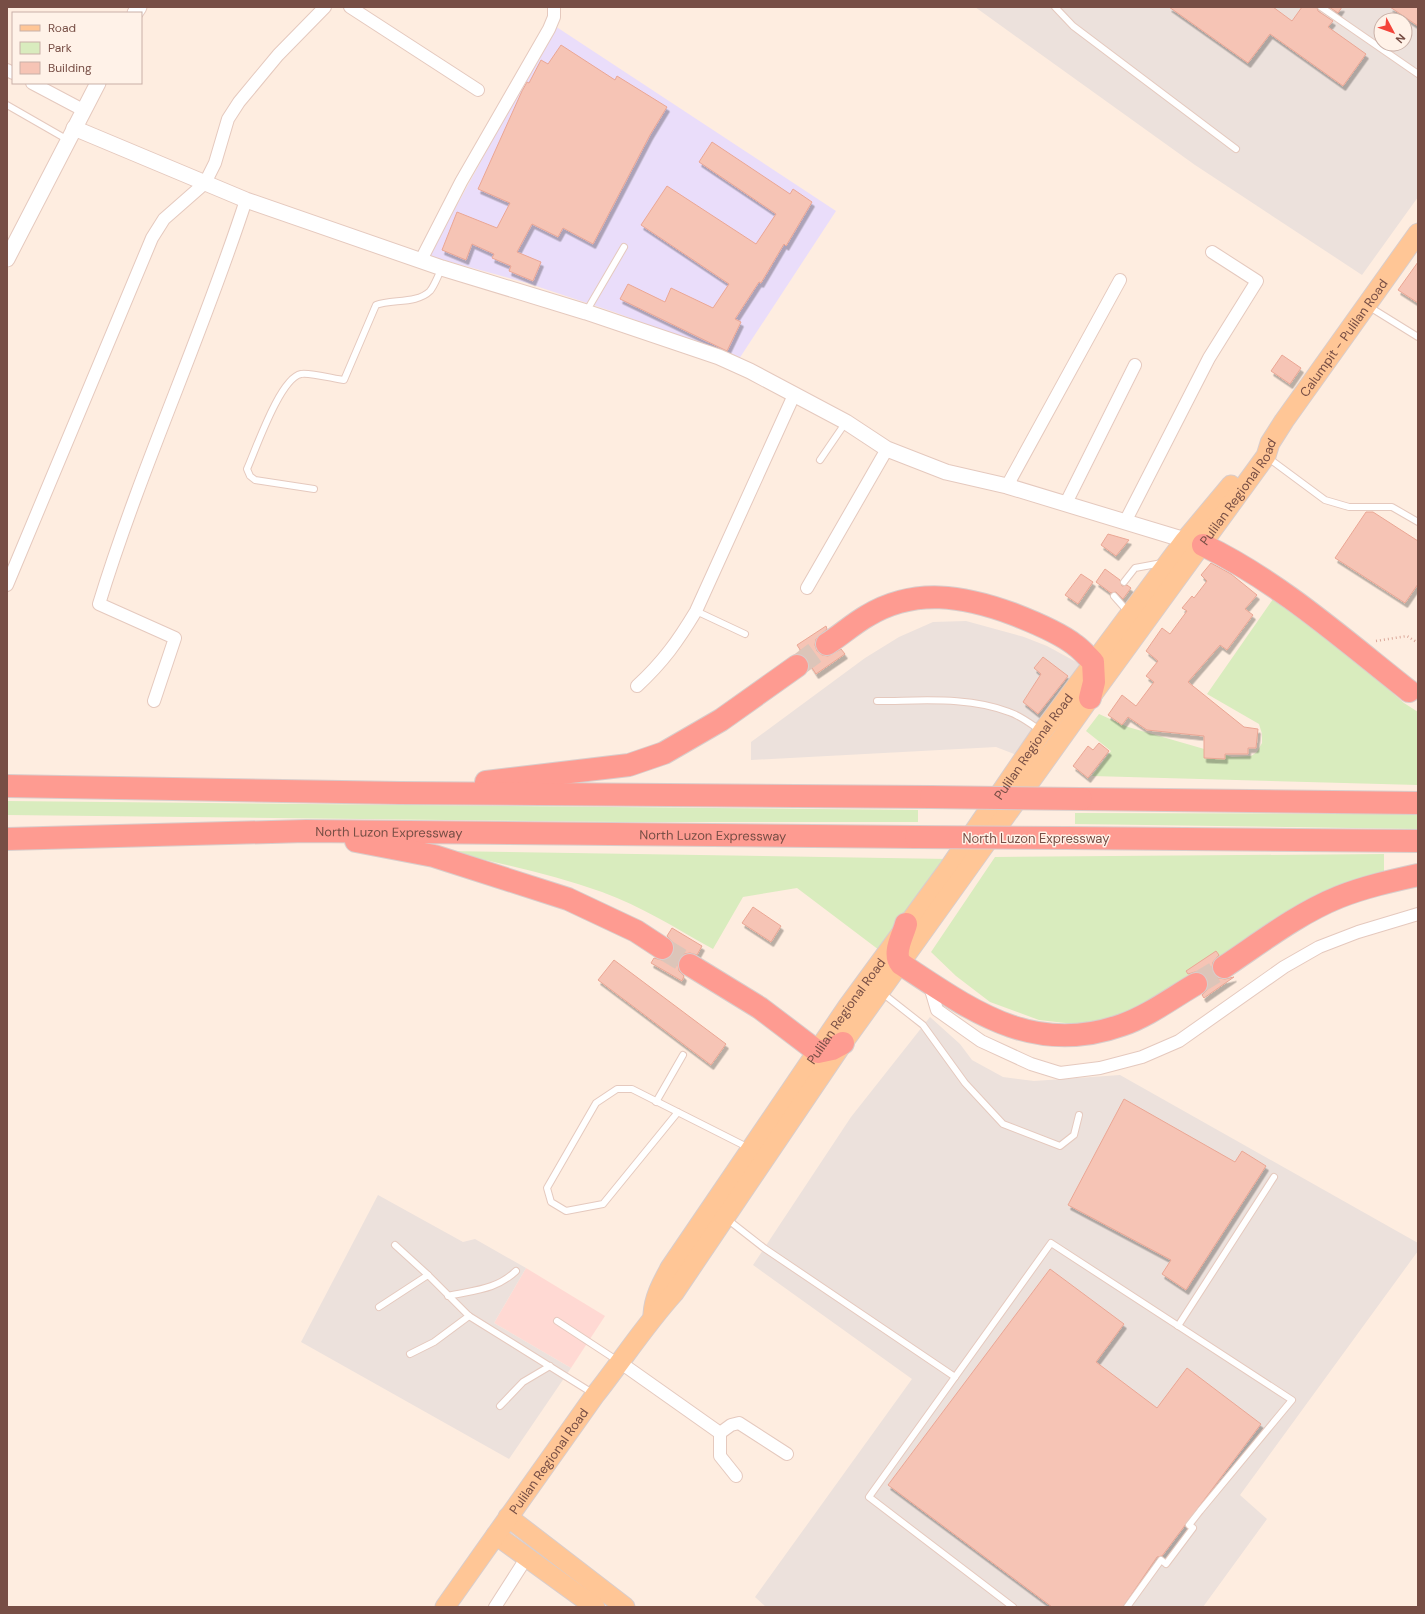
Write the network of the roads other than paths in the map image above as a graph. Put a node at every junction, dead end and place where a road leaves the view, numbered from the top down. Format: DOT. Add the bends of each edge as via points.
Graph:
graph roads {
  1 [pos="325,7"];
  2 [pos="350,7"];
  3 [pos="554,7"];
  4 [pos="1055,7"];
  5 [pos="1321,7"];
  6 [pos="1418,74"];
  7 [pos="34,84"];
  8 [pos="97,84"];
  9 [pos="478,90"];
  10 [pos="7,105"];
  11 [pos="83,110"];
  12 [pos="72,134"];
  13 [pos="1236,149"];
  14 [pos="205,183"];
  15 [pos="246,200"];
  16 [pos="1418,233"];
  17 [pos="624,247"];
  18 [pos="1212,252"];
  19 [pos="7,259"];
  20 [pos="421,260"];
  21 [pos="442,268"];
  22 [pos="1120,280"];
  23 [pos="1366,305"];
  24 [pos="586,312"];
  25 [pos="1418,338"];
  26 [pos="1135,365"];
  27 [pos="794,395"];
  28 [pos="846,422"];
  29 [pos="887,449"];
  30 [pos="1265,450"];
  31 [pos="820,460"];
  32 [pos="1007,486"];
  33 [pos="314,490"];
  34 [pos="1066,504"];
  35 [pos="1125,522"];
  36 [pos="1418,522"];
  37 [pos="1194,542"];
  38 [pos="1170,562"];
  39 [pos="1124,582"];
  40 [pos="7,585"];
  41 [pos="808,588"];
  42 [pos="1114,596"];
  43 [pos="696,611"];
  44 [pos="1130,614"];
  45 [pos="745,634"];
  46 [pos="827,644"];
  47 [pos="1093,662"];
  48 [pos="797,666"];
  49 [pos="637,686"];
  50 [pos="1409,691"];
  51 [pos="1090,698"];
  52 [pos="154,701"];
  53 [pos="877,701"];
  54 [pos="1042,732"];
  55 [pos="7,786"];
  56 [pos="400,793"];
  57 [pos="1418,803"];
  58 [pos="306,831"];
  59 [pos="7,839"];
  60 [pos="1418,841"];
  61 [pos="1418,874"];
  62 [pos="1418,914"];
  63 [pos="906,924"];
  64 [pos="662,948"];
  65 [pos="901,964"];
  66 [pos="690,965"];
  67 [pos="1224,967"];
  68 [pos="929,982"];
  69 [pos="1196,984"];
  70 [pos="881,992"];
  71 [pos="843,1043"];
  72 [pos="818,1052"];
  73 [pos="683,1055"];
  74 [pos="656,1102"];
  75 [pos="678,1112"];
  76 [pos="1079,1115"];
  77 [pos="751,1149"];
  78 [pos="1274,1177"];
  79 [pos="724,1217"];
  80 [pos="395,1245"];
  81 [pos="516,1271"];
  82 [pos="428,1275"];
  83 [pos="448,1296"];
  84 [pos="379,1307"];
  85 [pos="469,1316"];
  86 [pos="653,1316"];
  87 [pos="557,1321"];
  88 [pos="1178,1326"];
  89 [pos="410,1354"];
  90 [pos="620,1362"];
  91 [pos="550,1366"];
  92 [pos="955,1377"];
  93 [pos="595,1395"];
  94 [pos="500,1406"];
  95 [pos="720,1433"];
  96 [pos="787,1454"];
  97 [pos="736,1476"];
  98 [pos="525,1493"];
  99 [pos="508,1517"];
  100 [pos="530,1534"];
  101 [pos="496,1535"];
  102 [pos="522,1554"];
  103 [pos="482,1556"];
  104 [pos="445,1607"];
  105 [pos="494,1607"];
  106 [pos="595,1607"];
  107 [pos="625,1607"];
  108 [pos="1013,1607"];
  109 [pos="1127,1607"];
  1 -- 14 [label="street" via="278,55 239,102 228,119 215,163"];
  2 -- 9 [label="street"];
  3 -- 20 [label="street" via="554,17 549,29 460,182"];
  4 -- 13 [label="lane" via="1073,26"];
  5 -- 6 [label="lane"];
  7 -- 11 [label="street"];
  8 -- 11 [label="street"];
  10 -- 12 [label="lane"];
  11 -- 12 [label="street"];
  12 -- 14 [label="street"];
  12 -- 19 [label="street"];
  14 -- 15 [label="street"];
  14 -- 40 [label="street" via="164,219 152,238"];
  15 -- 20 [label="street"];
  15 -- 52 [label="street" via="224,268 117,547 99,604 175,638"];
  16 -- 23 [label="main road, Calumpit - Pulilan Road"];
  17 -- 24 [label="lane"];
  18 -- 35 [label="street" via="1257,281 1209,358"];
  20 -- 21 [label="street"];
  21 -- 24 [label="street"];
  21 -- 33 [label="lane" via="430,291 416,299 376,305 344,380 301,373 291,378 278,397 247,469 255,480"];
  22 -- 32 [label="street"];
  23 -- 25 [label="lane"];
  23 -- 30 [label="main road, Calumpit - Pulilan Road"];
  24 -- 27 [label="street" via="719,357"];
  26 -- 34 [label="street"];
  27 -- 28 [label="street"];
  27 -- 43 [label="street"];
  28 -- 29 [label="street"];
  28 -- 31 [label="lane"];
  29 -- 32 [label="street" via="946,472"];
  29 -- 41 [label="street"];
  30 -- 36 [label="lane" via="1325,500 1349,507 1392,506"];
  30 -- 37 [label="main road, Pulilan Regional Road"];
  32 -- 34 [label="street"];
  34 -- 35 [label="street"];
  35 -- 37 [label="street"];
  37 -- 38 [label="main road, Pulilan Regional Road"];
  37 -- 50 [label="highway" via="1235,560 1280,591"];
  37 -- 51 [label="main road, Pulilan Regional Road"];
  38 -- 39 [label="lane" via="1135,568"];
  38 -- 44 [label="main road, Pulilan Regional Road"];
  42 -- 44 [label="lane"];
  43 -- 45 [label="lane"];
  43 -- 49 [label="street" via="677,643 657,668"];
  44 -- 47 [label="main road, Pulilan Regional Road"];
  46 -- 47 [label="highway" via="874,613 916,598 941,596 965,599 1023,618 1074,644"];
  47 -- 51 [label="highway" via="1094,682"];
  47 -- 54 [label="main road, Pulilan Regional Road"];
  48 -- 56 [label="highway" via="688,741 629,766"];
  51 -- 65 [label="main road, Pulilan Regional Road"];
  53 -- 54 [label="lane" via="934,700 980,704 1011,713"];
  54 -- 63 [label="main road, Pulilan Regional Road"];
  55 -- 56 [label="highway"];
  56 -- 57 [label="highway, bridge"];
  58 -- 59 [label="highway, North Luzon Expressway"];
  58 -- 60 [label="highway, North Luzon Expressway, bridge"];
  58 -- 64 [label="highway" via="434,856 568,898 636,931"];
  61 -- 67 [label="highway" via="1376,884 1337,898 1300,917"];
  62 -- 68 [label="street" via="1319,947 1284,967 1179,1041 1142,1057 1100,1068 1060,1073 1032,1064 981,1041 937,1010"];
  63 -- 65 [label="highway" via="897,951"];
  63 -- 72 [label="main road, Pulilan Regional Road"];
  65 -- 68 [label="highway"];
  65 -- 70 [label="main road, Pulilan Regional Road"];
  66 -- 72 [label="highway" via="760,1008"];
  68 -- 69 [label="highway" via="965,1005 1004,1025 1034,1034 1062,1036 1090,1034 1122,1025"];
  70 -- 71 [label="main road, Pulilan Regional Road"];
  70 -- 76 [label="lane" via="923,1025 965,1083 1003,1124 1060,1146 1074,1135"];
  71 -- 72 [label="highway"];
  71 -- 79 [label="main road, Pulilan Regional Road"];
  72 -- 77 [label="main road, Pulilan Regional Road"];
  73 -- 74 [label="lane"];
  74 -- 75 [label="lane"];
  74 -- 75 [label="lane" via="632,1089 617,1089 596,1103 548,1188 551,1202 566,1210 604,1204"];
  75 -- 77 [label="lane"];
  77 -- 86 [label="main road, Pulilan Regional Road" via="670,1268 654,1303"];
  78 -- 88 [label="lane"];
  79 -- 86 [label="main road, Pulilan Regional Road" via="674,1293"];
  79 -- 92 [label="lane" via="764,1248"];
  80 -- 82 [label="lane"];
  81 -- 83 [label="lane" via="505,1281 490,1288"];
  82 -- 83 [label="lane"];
  82 -- 84 [label="lane"];
  83 -- 85 [label="lane"];
  85 -- 89 [label="lane" via="434,1342"];
  85 -- 91 [label="lane"];
  86 -- 90 [label="main road, Pulilan Regional Road"];
  87 -- 90 [label="lane"];
  88 -- 92 [label="lane" via="1051,1243"];
  88 -- 109 [label="lane" via="1292,1400 1189,1525 1193,1528 1166,1564 1161,1560"];
  90 -- 93 [label="main road, Pulilan Regional Road"];
  90 -- 95 [label="street"];
  91 -- 93 [label="lane"];
  91 -- 94 [label="lane" via="523,1382"];
  92 -- 108 [label="lane" via="869,1496"];
  93 -- 98 [label="main road, Pulilan Regional Road"];
  95 -- 96 [label="street" via="739,1423"];
  95 -- 97 [label="street" via="720,1456"];
  98 -- 99 [label="main road, Pulilan Regional Road"];
  98 -- 100 [label="main road"];
  99 -- 100 [label="main road"];
  99 -- 101 [label="main road, Pulilan Regional Road"];
  100 -- 107 [label="main road"];
  101 -- 102 [label="main road"];
  101 -- 103 [label="main road, Pulilan Regional Road"];
  102 -- 103 [label="main road"];
  102 -- 105 [label="street"];
  102 -- 106 [label="main road"];
  103 -- 104 [label="main road, Pulilan Regional Road"];
}
